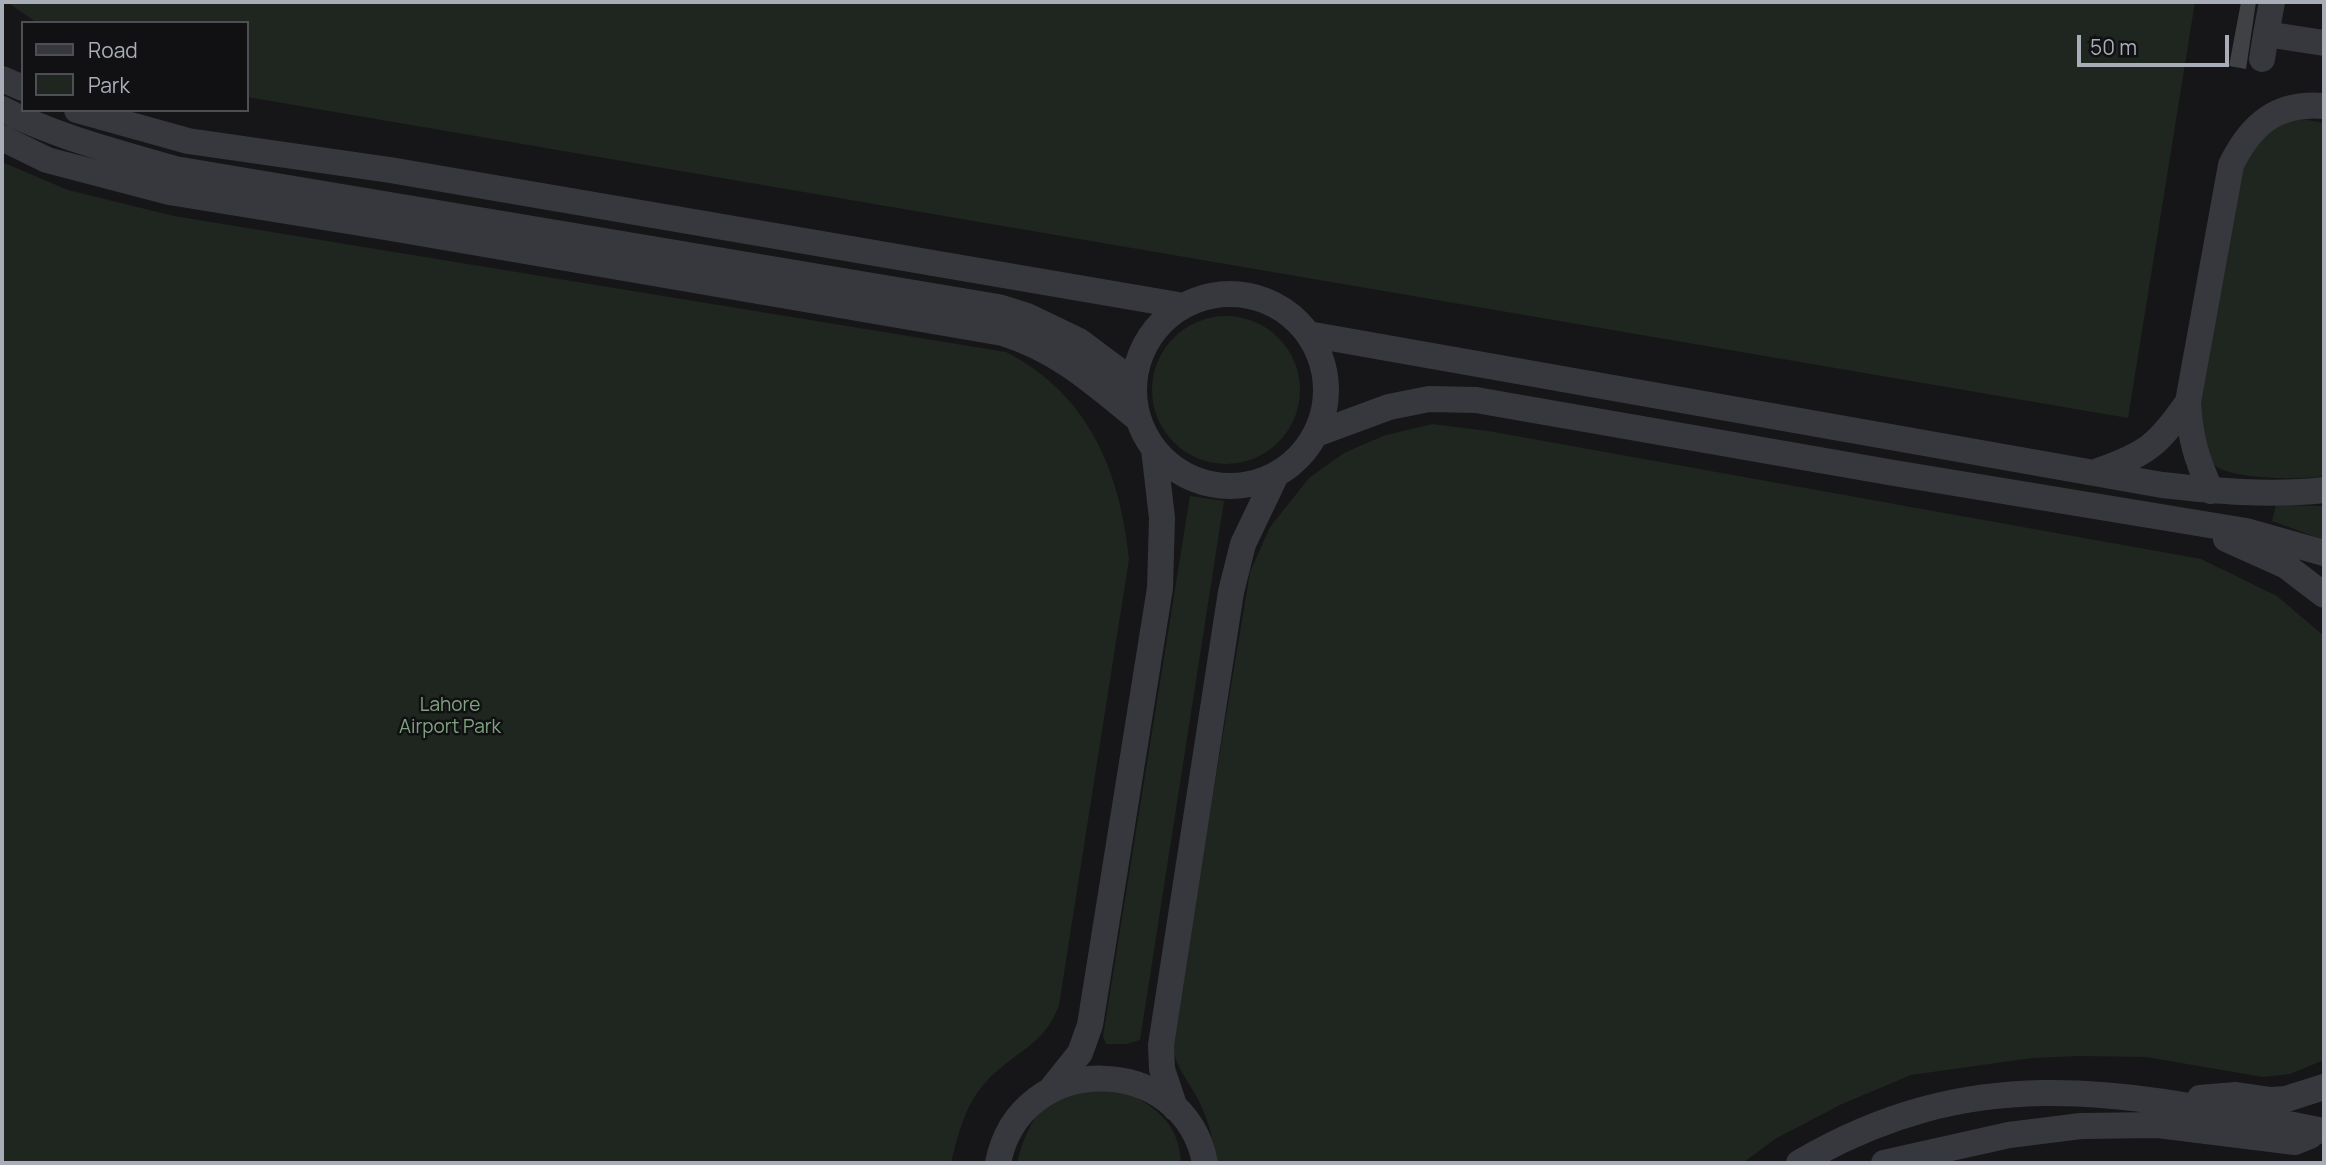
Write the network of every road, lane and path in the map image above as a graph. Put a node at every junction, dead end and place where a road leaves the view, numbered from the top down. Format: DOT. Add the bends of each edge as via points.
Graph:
graph roads {
  1 [pos="2272,2"];
  2 [pos="2324,43"];
  3 [pos="2,79"];
  4 [pos="21,87"];
  5 [pos="2324,106"];
  6 [pos="2,109"];
  7 [pos="84,112"];
  8 [pos="2,138"];
  9 [pos="1184,306"];
  10 [pos="1308,334"];
  11 [pos="1134,382"];
  12 [pos="2188,402"];
  13 [pos="1138,419"];
  14 [pos="1316,434"];
  15 [pos="1154,449"];
  16 [pos="2096,472"];
  17 [pos="1276,474"];
  18 [pos="2324,490"];
  19 [pos="2211,491"];
  20 [pos="2157,516"];
  21 [pos="2324,553"];
  22 [pos="2324,595"];
  23 [pos="2324,1087"];
  24 [pos="1052,1088"];
  25 [pos="2170,1101"];
  26 [pos="1175,1108"];
  27 [pos="2324,1131"];
  28 [pos="998,1163"];
  29 [pos="1205,1163"];
  30 [pos="1800,1163"];
  31 [pos="1884,1163"];
  1 -- 2 [label="street" via="2264,46"];
  3 -- 4 [label="street"];
  5 -- 12 [label="street" via="2284,109 2260,122 2231,165"];
  6 -- 11 [label="street" via="103,148 175,169 998,307 1079,341"];
  7 -- 9 [label="street" via="188,141 390,170"];
  8 -- 13 [label="street" via="47,160 169,192 1003,333 1046,349 1070,364"];
  9 -- 10 [label="street" via="1205,297 1251,297 1292,317"];
  9 -- 11 [label="street" via="1149,338"];
  10 -- 14 [label="street" via="1322,361 1326,383"];
  10 -- 16 [label="street"];
  11 -- 13 [label="street"];
  12 -- 16 [label="street" via="2152,447"];
  12 -- 19 [label="street" via="2193,446"];
  13 -- 15 [label="street"];
  14 -- 17 [label="street" via="1299,457"];
  14 -- 20 [label="street" via="1389,407 1429,399 1476,400"];
  15 -- 17 [label="street" via="1197,481 1251,484"];
  15 -- 24 [label="street" via="1162,517 1160,588 1087,1039"];
  16 -- 19 [label="street"];
  17 -- 26 [label="street" via="1243,544 1228,606 1160,1045 1162,1069"];
  18 -- 19 [label="street"];
  20 -- 21 [label="street" via="2246,531"];
  20 -- 22 [label="street" via="2236,542 2286,566"];
  23 -- 25 [label="street" via="2286,1099 2236,1095"];
  24 -- 26 [label="street" via="1074,1080 1111,1078 1146,1089"];
  24 -- 28 [label="street" via="1018,1117 1004,1138"];
  25 -- 27 [label="street"];
  25 -- 30 [label="street" via="2083,1092 1983,1096 1881,1123"];
  26 -- 29 [label="street" via="1189,1124"];
  27 -- 31 [label="street" via="2295,1142 2158,1125 2081,1126 2009,1135"];
}
